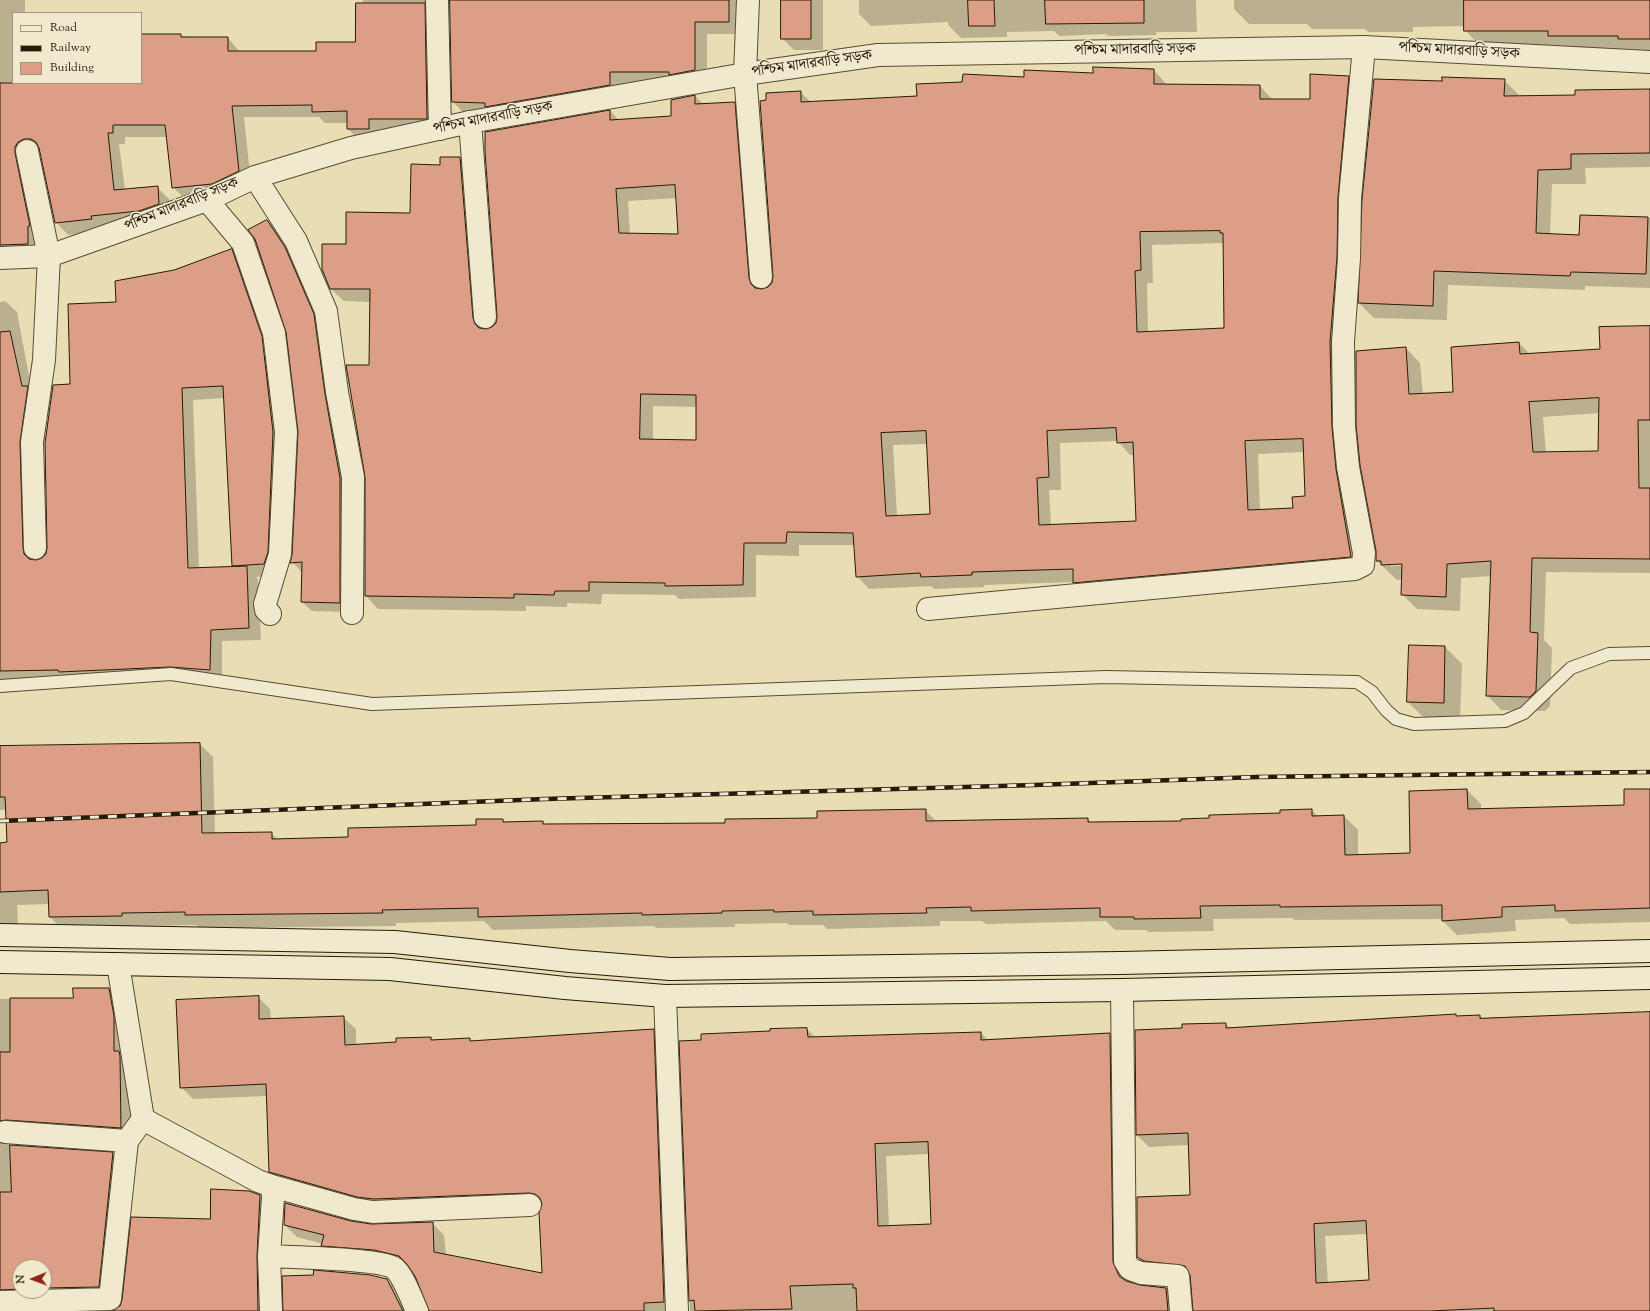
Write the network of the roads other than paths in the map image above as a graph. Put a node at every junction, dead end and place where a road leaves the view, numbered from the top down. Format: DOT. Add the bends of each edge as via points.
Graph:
graph roads {
  1 [pos="437,0"];
  2 [pos="748,0"];
  3 [pos="1364,46"];
  4 [pos="1650,62"];
  5 [pos="745,74"];
  6 [pos="470,122"];
  7 [pos="440,129"];
  8 [pos="27,151"];
  9 [pos="255,177"];
  10 [pos="207,200"];
  11 [pos="49,256"];
  12 [pos="0,258"];
  13 [pos="761,277"];
  14 [pos="486,317"];
  15 [pos="35,548"];
  16 [pos="928,609"];
  17 [pos="352,613"];
  18 [pos="270,614"];
  19 [pos="1650,653"];
  20 [pos="0,686"];
  21 [pos="0,935"];
  22 [pos="1650,951"];
  23 [pos="0,962"];
  24 [pos="118,964"];
  25 [pos="1650,978"];
  26 [pos="1122,990"];
  27 [pos="665,996"];
  28 [pos="144,1119"];
  29 [pos="5,1132"];
  30 [pos="128,1140"];
  31 [pos="272,1186"];
  32 [pos="530,1205"];
  33 [pos="269,1256"];
  34 [pos="0,1302"];
  35 [pos="109,1305"];
  36 [pos="272,1311"];
  37 [pos="417,1311"];
  38 [pos="677,1311"];
  39 [pos="1182,1311"];
  1 -- 7 [label="street"];
  2 -- 5 [label="street"];
  3 -- 4 [label="street, পশ্চিম মাদারবাড়ি সড়ক"];
  3 -- 5 [label="street, পশ্চিম মাদারবাড়ি সড়ক" via="878,55"];
  3 -- 16 [label="street" via="1350,198 1343,342 1344,426 1348,467 1364,553 1363,565 1347,569"];
  5 -- 6 [label="street, পশ্চিম মাদারবাড়ি সড়ক"];
  5 -- 13 [label="street"];
  6 -- 7 [label="street, পশ্চিম মাদারবাড়ি সড়ক"];
  6 -- 14 [label="street"];
  7 -- 9 [label="street, পশ্চিম মাদারবাড়ি সড়ক" via="351,148"];
  8 -- 11 [label="street"];
  9 -- 10 [label="street, পশ্চিম মাদারবাড়ি সড়ক"];
  9 -- 17 [label="street" via="296,241 326,311 337,392 353,477"];
  10 -- 11 [label="street, পশ্চিম মাদারবাড়ি সড়ক"];
  10 -- 18 [label="street" via="243,243 274,333 286,432 280,554 265,604"];
  11 -- 12 [label="street, পশ্চিম মাদারবাড়ি সড়ক"];
  11 -- 15 [label="street" via="44,360 32,442"];
  19 -- 20 [label="lane" via="1609,654 1572,668 1524,713 1505,721 1414,724 1396,719 1372,692 1357,682 1106,677 372,704 171,674"];
  21 -- 22 [label="street" via="395,942 670,969 1113,963"];
  23 -- 24 [label="street"];
  24 -- 27 [label="street" via="390,970"];
  24 -- 28 [label="street"];
  25 -- 26 [label="street"];
  26 -- 27 [label="street"];
  26 -- 39 [label="street" via="1125,1261 1130,1269 1141,1273 1178,1276"];
  27 -- 38 [label="street"];
  28 -- 30 [label="street"];
  28 -- 31 [label="street" via="258,1181"];
  29 -- 30 [label="street"];
  30 -- 35 [label="street"];
  31 -- 32 [label="street" via="373,1212"];
  31 -- 33 [label="street"];
  33 -- 36 [label="street"];
  33 -- 37 [label="street" via="366,1262 393,1268 399,1274"];
  34 -- 35 [label="street"];
}
